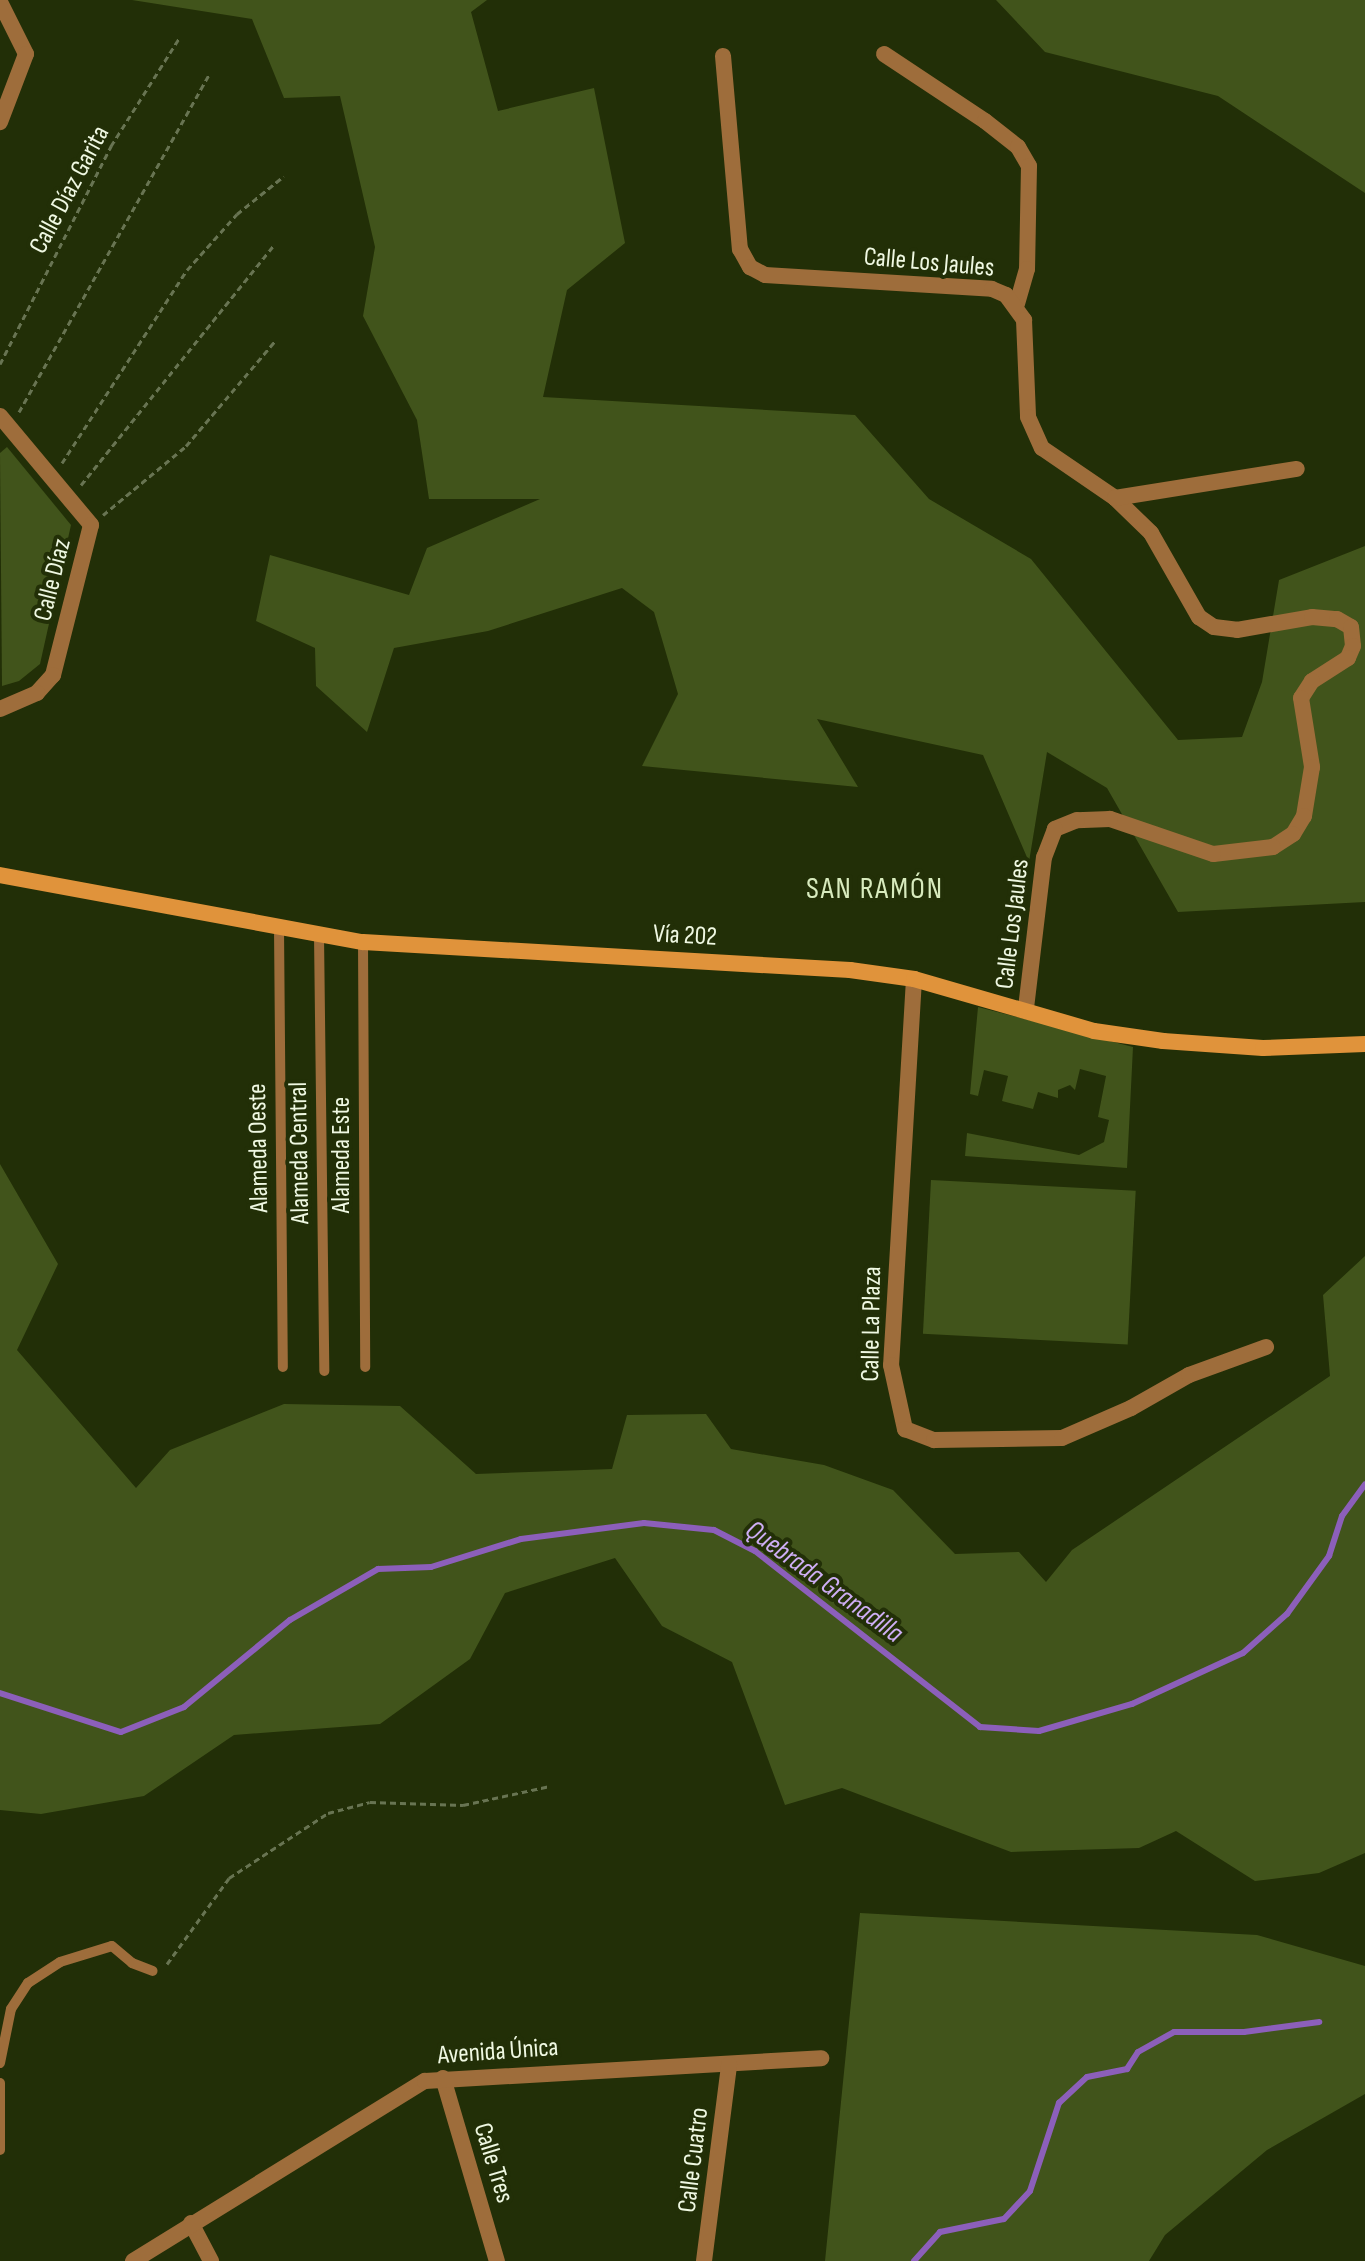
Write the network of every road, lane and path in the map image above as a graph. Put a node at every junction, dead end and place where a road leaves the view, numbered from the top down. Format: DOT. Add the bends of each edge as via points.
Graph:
graph roads {
  1 [pos="0,2"];
  2 [pos="180,37"];
  3 [pos="884,54"];
  4 [pos="723,56"];
  5 [pos="210,73"];
  6 [pos="0,122"];
  7 [pos="284,176"];
  8 [pos="274,245"];
  9 [pos="1017,304"];
  10 [pos="275,341"];
  11 [pos="0,364"];
  12 [pos="5,422"];
  13 [pos="1297,469"];
  14 [pos="54,476"];
  15 [pos="71,498"];
  16 [pos="1115,498"];
  17 [pos="91,525"];
  18 [pos="0,709"];
  19 [pos="0,875"];
  20 [pos="279,928"];
  21 [pos="319,935"];
  22 [pos="363,942"];
  23 [pos="914,979"];
  24 [pos="1026,1008"];
  25 [pos="1365,1044"];
  26 [pos="1266,1347"];
  27 [pos="283,1367"];
  28 [pos="365,1367"];
  29 [pos="324,1371"];
  30 [pos="550,1786"];
  31 [pos="153,1971"];
  32 [pos="821,2058"];
  33 [pos="0,2063"];
  34 [pos="729,2065"];
  35 [pos="443,2078"];
  36 [pos="0,2083"];
  37 [pos="0,2150"];
  38 [pos="191,2223"];
  39 [pos="133,2261"];
  40 [pos="211,2261"];
  41 [pos="497,2261"];
  42 [pos="704,2261"];
  1 -- 6 [label="street" via="26,54"];
  2 -- 11 [label="path, Calle Díaz Garita" via="111,146"];
  3 -- 9 [label="street" via="985,121 1018,147 1029,166 1027,269"];
  4 -- 9 [label="street, Calle Los Jaules" via="740,249 750,267 765,275 992,289"];
  5 -- 12 [label="path"];
  7 -- 14 [label="path" via="237,214 187,270"];
  8 -- 15 [label="path"];
  9 -- 16 [label="street, Calle Los Jaules" via="1024,320 1028,417 1042,448"];
  10 -- 17 [label="path" via="186,446"];
  12 -- 14 [label="street, Calle Díaz"];
  13 -- 16 [label="street"];
  14 -- 15 [label="street, Calle Díaz"];
  15 -- 17 [label="street, Calle Díaz"];
  16 -- 24 [label="street, Calle Los Jaules" via="1151,533 1199,617 1214,627 1237,630 1289,619 1337,619 1351,627 1353,646 1348,658 1312,681 1301,698 1312,767 1310,795 1293,834 1273,847 1213,854 1110,819 1077,820 1055,829 1044,857"];
  17 -- 18 [label="street, Calle Díaz" via="53,675 37,693"];
  19 -- 20 [label="main road, Vía 202"];
  20 -- 21 [label="main road, Vía 202"];
  20 -- 27 [label="lane, Alameda Oeste"];
  21 -- 22 [label="main road, Vía 202"];
  21 -- 29 [label="lane, Alameda Central"];
  22 -- 23 [label="main road, Vía 202" via="793,966"];
  22 -- 28 [label="lane, Alameda Este"];
  23 -- 24 [label="main road, Vía 202"];
  23 -- 26 [label="street, Calle La Plaza" via="891,1365 905,1429 934,1440 1062,1438 1189,1375"];
  24 -- 25 [label="main road, Vía 202" via="1094,1031 1163,1041 1263,1048"];
  30 -- 31 [label="path" via="463,1805 370,1802 328,1813 229,1878 169,1963"];
  31 -- 33 [label="lane" via="132,1963 112,1946 60,1962 28,1983 11,2009"];
  32 -- 34 [label="street, Avenida Única"];
  34 -- 35 [label="street, Avenida Única"];
  34 -- 42 [label="street, Calle Cuatro"];
  35 -- 38 [label="street, Avenida Única" via="410,2088"];
  35 -- 41 [label="street, Calle Tres"];
  36 -- 37 [label="lane"];
  38 -- 39 [label="street, Avenida Única"];
  38 -- 40 [label="street"];
}
